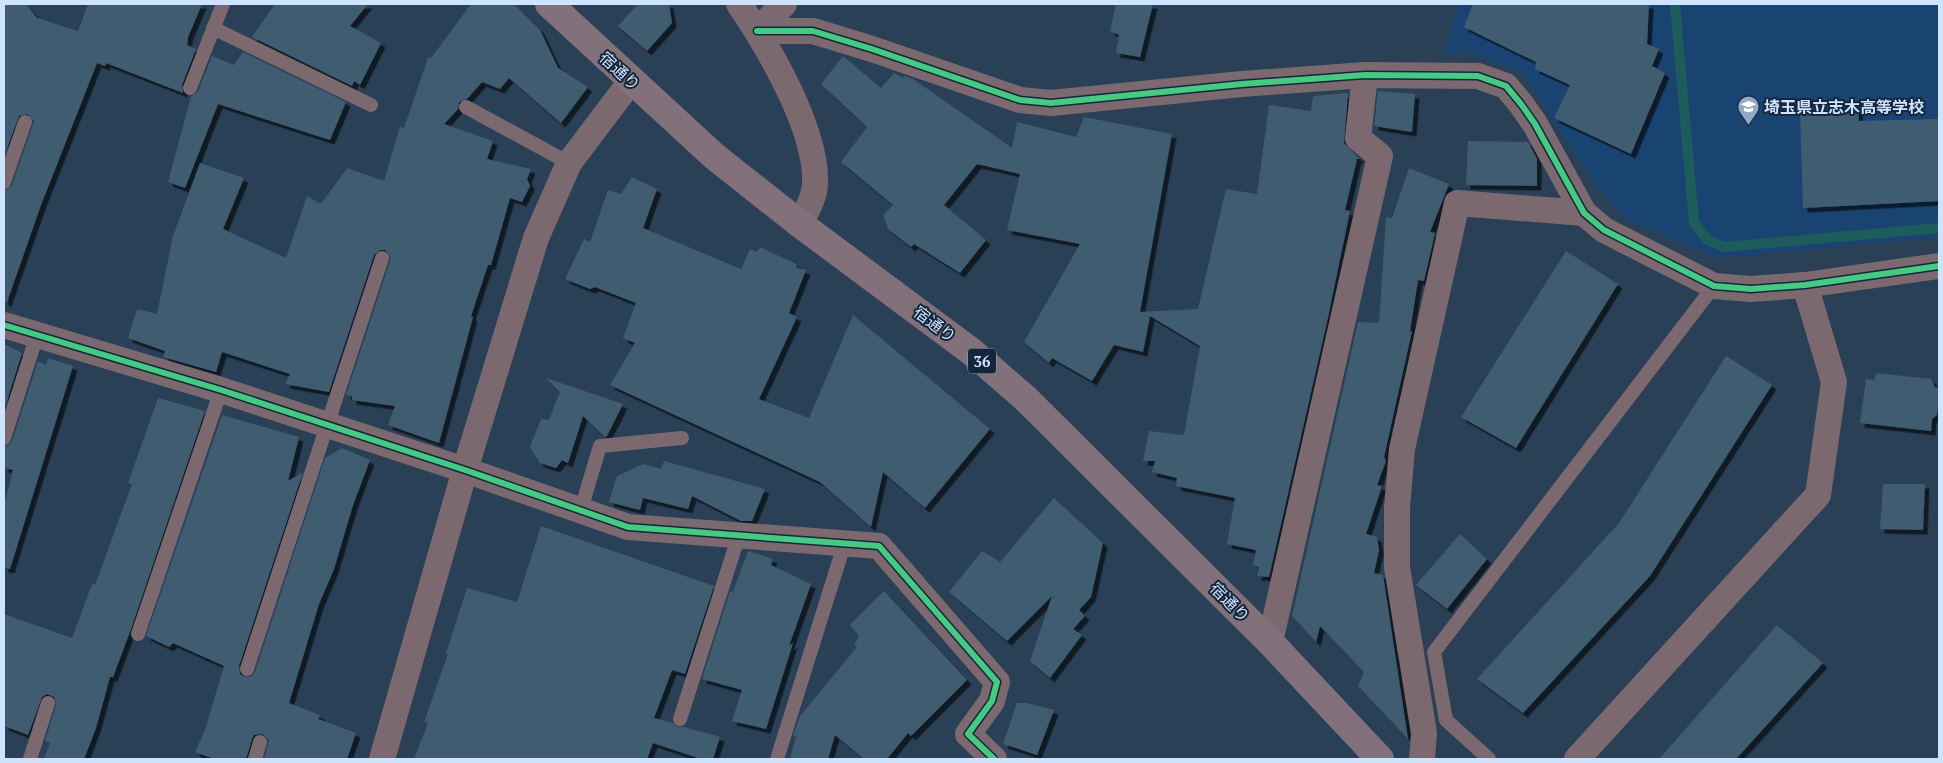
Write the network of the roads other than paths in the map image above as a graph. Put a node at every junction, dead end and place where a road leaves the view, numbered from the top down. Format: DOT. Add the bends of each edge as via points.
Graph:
graph roads {
  1 [pos="223,4"];
  2 [pos="549,4"];
  3 [pos="739,4"];
  4 [pos="784,4"];
  5 [pos="213,28"];
  6 [pos="758,31"];
  7 [pos="1365,75"];
  8 [pos="631,81"];
  9 [pos="190,88"];
  10 [pos="371,105"];
  11 [pos="466,107"];
  12 [pos="25,122"];
  13 [pos="569,162"];
  14 [pos="4,182"];
  15 [pos="1584,213"];
  16 [pos="800,224"];
  17 [pos="382,258"];
  18 [pos="1939,266"];
  19 [pos="1714,286"];
  20 [pos="1805,286"];
  21 [pos="4,325"];
  22 [pos="37,335"];
  23 [pos="221,390"];
  24 [pos="328,425"];
  25 [pos="4,438"];
  26 [pos="682,438"];
  27 [pos="465,470"];
  28 [pos="581,510"];
  29 [pos="739,535"];
  30 [pos="845,542"];
  31 [pos="138,634"];
  32 [pos="1270,642"];
  33 [pos="247,669"];
  34 [pos="48,704"];
  35 [pos="680,719"];
  36 [pos="260,742"];
  37 [pos="30,759"];
  38 [pos="255,759"];
  39 [pos="382,759"];
  40 [pos="777,759"];
  41 [pos="994,759"];
  42 [pos="1380,759"];
  43 [pos="1422,759"];
  44 [pos="1489,759"];
  45 [pos="1577,759"];
  1 -- 5 [label="lane"];
  2 -- 8 [label="main road, 宿通り / 36"];
  3 -- 6 [label="street"];
  4 -- 6 [label="street"];
  5 -- 9 [label="lane"];
  5 -- 10 [label="lane"];
  6 -- 7 [label="street" via="813,31 872,48 1020,100 1050,103"];
  6 -- 16 [label="street" via="783,77 806,132 812,159 815,186"];
  7 -- 15 [label="street" via="1478,76 1506,86 1535,124"];
  7 -- 32 [label="street" via="1358,138 1380,156"];
  8 -- 13 [label="street"];
  8 -- 16 [label="main road, 宿通り / 36" via="714,156"];
  11 -- 13 [label="lane"];
  12 -- 14 [label="lane"];
  13 -- 27 [label="street" via="536,238"];
  15 -- 19 [label="street" via="1604,230"];
  15 -- 43 [label="street" via="1457,203 1402,450 1397,508 1397,567 1424,733"];
  16 -- 32 [label="main road, 宿通り / 36" via="972,352 1024,398"];
  17 -- 24 [label="lane"];
  18 -- 20 [label="street"];
  19 -- 20 [label="street" via="1751,289"];
  19 -- 44 [label="lane" via="1434,652 1446,720"];
  20 -- 45 [label="street" via="1834,382 1818,495"];
  21 -- 22 [label="street"];
  22 -- 23 [label="street"];
  22 -- 25 [label="lane"];
  23 -- 24 [label="street"];
  23 -- 31 [label="lane"];
  24 -- 27 [label="street"];
  24 -- 33 [label="lane"];
  26 -- 28 [label="lane" via="600,446"];
  27 -- 28 [label="street"];
  27 -- 39 [label="street"];
  28 -- 29 [label="street" via="628,527"];
  29 -- 30 [label="street"];
  29 -- 35 [label="lane"];
  30 -- 40 [label="lane"];
  30 -- 41 [label="street" via="880,546 997,682 992,701 968,734"];
  32 -- 42 [label="main road, 宿通り / 36"];
  34 -- 37 [label="lane"];
  36 -- 38 [label="lane"];
}
